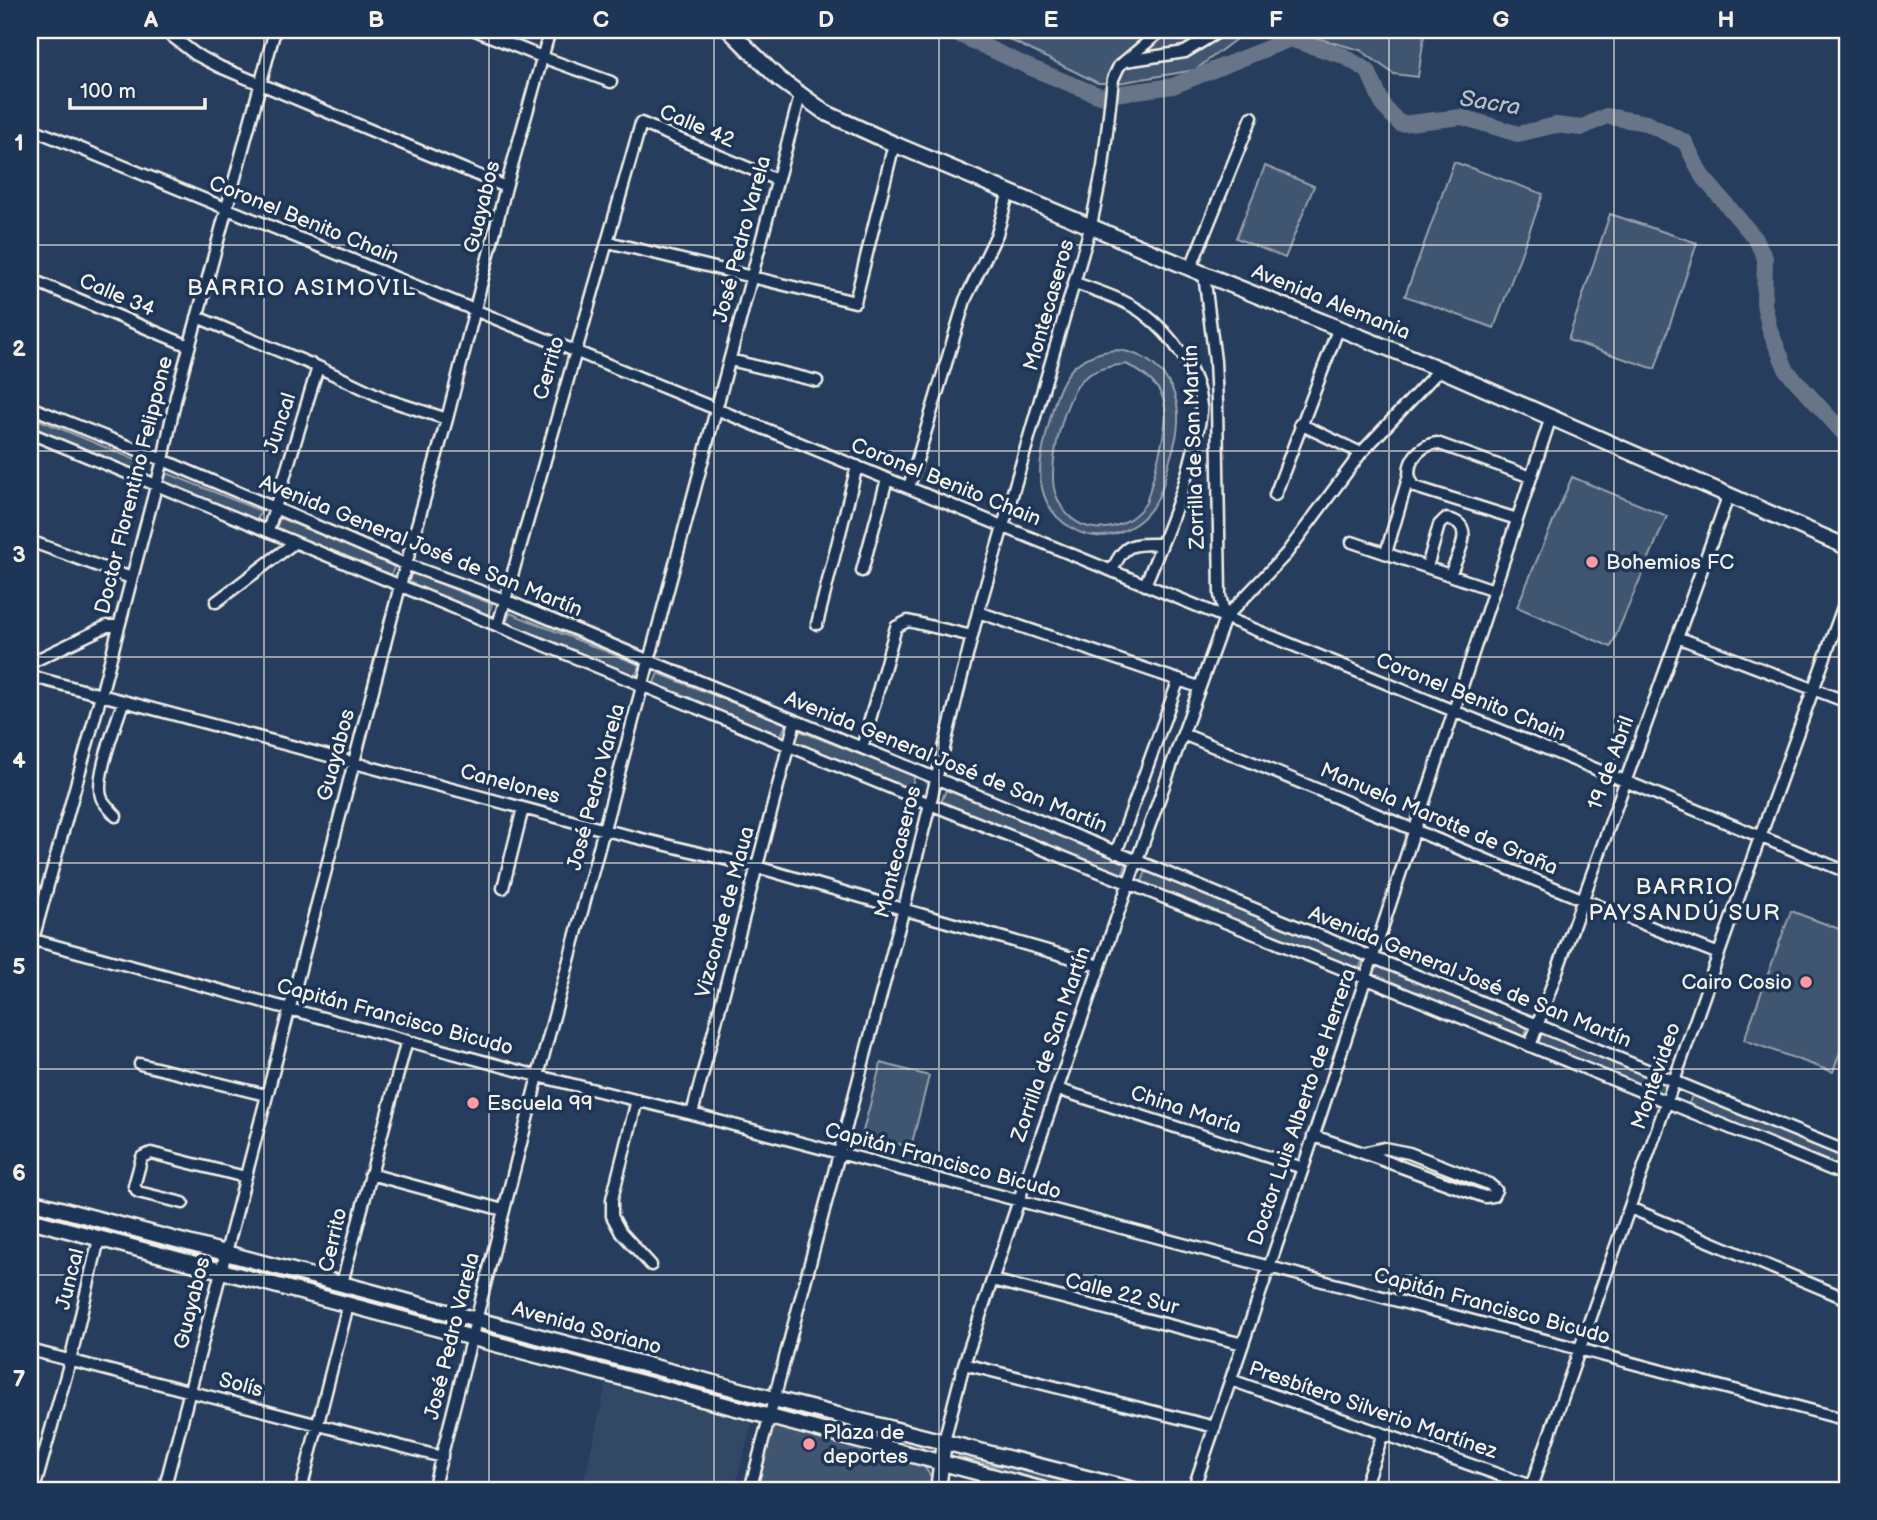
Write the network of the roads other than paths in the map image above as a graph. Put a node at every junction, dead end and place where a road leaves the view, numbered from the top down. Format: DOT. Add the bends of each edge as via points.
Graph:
graph roads {
  1 [pos="164,30"];
  2 [pos="275,30"];
  3 [pos="475,30"];
  4 [pos="550,30"];
  5 [pos="729,30"];
  6 [pos="1162,30"];
  7 [pos="1221,30"];
  8 [pos="542,57"];
  9 [pos="1125,61"];
  10 [pos="611,82"];
  11 [pos="261,83"];
  12 [pos="800,96"];
  13 [pos="1252,117"];
  14 [pos="641,123"];
  15 [pos="30,128"];
  16 [pos="894,144"];
  17 [pos="777,180"];
  18 [pos="506,187"];
  19 [pos="1009,191"];
  20 [pos="226,209"];
  21 [pos="1091,225"];
  22 [pos="608,242"];
  23 [pos="1198,271"];
  24 [pos="751,277"];
  25 [pos="30,279"];
  26 [pos="1075,283"];
  27 [pos="476,310"];
  28 [pos="197,317"];
  29 [pos="1339,327"];
  30 [pos="189,346"];
  31 [pos="575,352"];
  32 [pos="730,360"];
  33 [pos="318,367"];
  34 [pos="1440,369"];
  35 [pos="817,381"];
  36 [pos="30,407"];
  37 [pos="717,410"];
  38 [pos="1551,416"];
  39 [pos="447,419"];
  40 [pos="1300,424"];
  41 [pos="30,433"];
  42 [pos="1362,453"];
  43 [pos="163,460"];
  44 [pos="857,466"];
  45 [pos="1409,474"];
  46 [pos="1531,477"];
  47 [pos="887,479"];
  48 [pos="155,486"];
  49 [pos="909,487"];
  50 [pos="1729,494"];
  51 [pos="1275,495"];
  52 [pos="274,508"];
  53 [pos="1517,519"];
  54 [pos="1005,527"];
  55 [pos="268,531"];
  56 [pos="30,541"];
  57 [pos="294,542"];
  58 [pos="1352,542"];
  59 [pos="1162,544"];
  60 [pos="1847,547"];
  61 [pos="1386,553"];
  62 [pos="405,564"];
  63 [pos="1427,567"];
  64 [pos="862,571"];
  65 [pos="1112,571"];
  66 [pos="1450,575"];
  67 [pos="131,578"];
  68 [pos="1145,585"];
  69 [pos="400,586"];
  70 [pos="1494,590"];
  71 [pos="1847,596"];
  72 [pos="505,600"];
  73 [pos="216,602"];
  74 [pos="978,612"];
  75 [pos="1225,618"];
  76 [pos="817,624"];
  77 [pos="498,625"];
  78 [pos="118,626"];
  79 [pos="972,636"];
  80 [pos="1677,637"];
  81 [pos="650,661"];
  82 [pos="30,663"];
  83 [pos="30,676"];
  84 [pos="1179,679"];
  85 [pos="643,685"];
  86 [pos="1199,687"];
  87 [pos="1813,689"];
  88 [pos="100,695"];
  89 [pos="123,702"];
  90 [pos="1847,702"];
  91 [pos="1454,710"];
  92 [pos="795,721"];
  93 [pos="1183,734"];
  94 [pos="789,745"];
  95 [pos="862,748"];
  96 [pos="354,762"];
  97 [pos="937,778"];
  98 [pos="1625,780"];
  99 [pos="930,804"];
  100 [pos="523,808"];
  101 [pos="116,816"];
  102 [pos="1415,828"];
  103 [pos="605,830"];
  104 [pos="1760,837"];
  105 [pos="1116,853"];
  106 [pos="1136,862"];
  107 [pos="757,867"];
  108 [pos="1847,872"];
  109 [pos="1129,882"];
  110 [pos="503,888"];
  111 [pos="1583,901"];
  112 [pos="904,908"];
  113 [pos="31,943"];
  114 [pos="1719,954"];
  115 [pos="1372,958"];
  116 [pos="1100,966"];
  117 [pos="1365,978"];
  118 [pos="290,1008"];
  119 [pos="1537,1025"];
  120 [pos="407,1040"];
  121 [pos="1530,1046"];
  122 [pos="140,1064"];
  123 [pos="538,1076"];
  124 [pos="1675,1080"];
  125 [pos="1057,1089"];
  126 [pos="266,1096"];
  127 [pos="637,1100"];
  128 [pos="1667,1102"];
  129 [pos="692,1114"];
  130 [pos="1313,1136"];
  131 [pos="1367,1152"];
  132 [pos="1847,1152"];
  133 [pos="838,1154"];
  134 [pos="1303,1168"];
  135 [pos="370,1174"];
  136 [pos="1847,1176"];
  137 [pos="245,1177"];
  138 [pos="1018,1200"];
  139 [pos="30,1201"];
  140 [pos="183,1203"];
  141 [pos="1630,1208"];
  142 [pos="503,1210"];
  143 [pos="30,1220"];
  144 [pos="99,1239"];
  145 [pos="225,1252"];
  146 [pos="651,1265"];
  147 [pos="1269,1267"];
  148 [pos="220,1271"];
  149 [pos="992,1280"];
  150 [pos="342,1283"];
  151 [pos="1847,1299"];
  152 [pos="348,1305"];
  153 [pos="475,1320"];
  154 [pos="471,1336"];
  155 [pos="1243,1344"];
  156 [pos="1580,1349"];
  157 [pos="30,1350"];
  158 [pos="70,1361"];
  159 [pos="964,1364"];
  160 [pos="704,1380"];
  161 [pos="1231,1380"];
  162 [pos="190,1391"];
  163 [pos="700,1397"];
  164 [pos="774,1399"];
  165 [pos="769,1416"];
  166 [pos="1847,1420"];
  167 [pos="319,1425"];
  168 [pos="1215,1427"];
  169 [pos="1383,1434"];
  170 [pos="944,1441"];
  171 [pos="442,1457"];
  172 [pos="941,1462"];
  173 [pos="1535,1489"];
  174 [pos="34,1490"];
  175 [pos="164,1490"];
  176 [pos="301,1490"];
  177 [pos="433,1490"];
  178 [pos="750,1490"];
  179 [pos="938,1490"];
  180 [pos="1044,1490"];
  181 [pos="1134,1490"];
  182 [pos="1193,1490"];
  183 [pos="1363,1490"];
  1 -- 11 [label="street" via="195,54"];
  2 -- 11 [label="street, Doctor Florentino Felippone"];
  3 -- 8 [label="street"];
  4 -- 8 [label="street, Guayabos"];
  5 -- 12 [label="street, Avenida Alemania"];
  6 -- 9 [label="street"];
  7 -- 9 [label="street" via="1185,52"];
  8 -- 10 [label="street"];
  8 -- 18 [label="street, Guayabos"];
  9 -- 21 [label="street, Montecaseros" via="1113,79"];
  11 -- 18 [label="street"];
  11 -- 20 [label="street, Doctor Florentino Felippone"];
  12 -- 16 [label="street, Avenida Alemania"];
  12 -- 17 [label="street, José Pedro Varela"];
  13 -- 23 [label="street"];
  14 -- 17 [label="street, Calle 42"];
  14 -- 22 [label="street, Cerrito"];
  15 -- 20 [label="street, Coronel Benito Chain"];
  16 -- 19 [label="street, Avenida Alemania"];
  16 -- 24 [label="street" via="855,302"];
  17 -- 24 [label="street, José Pedro Varela"];
  18 -- 27 [label="street, Guayabos"];
  19 -- 21 [label="street, Avenida Alemania"];
  19 -- 49 [label="street" via="997,234 965,300"];
  20 -- 27 [label="street, Coronel Benito Chain"];
  20 -- 28 [label="street, Doctor Florentino Felippone"];
  21 -- 23 [label="street, Avenida Alemania"];
  21 -- 26 [label="street, Montecaseros"];
  22 -- 24 [label="street"];
  22 -- 31 [label="street, Cerrito"];
  23 -- 29 [label="street, Avenida Alemania"];
  23 -- 75 [label="street, Zorrilla de San Martín" via="1215,372 1220,595"];
  24 -- 32 [label="street, José Pedro Varela"];
  25 -- 30 [label="street, Calle 34"];
  26 -- 54 [label="street, Montecaseros"];
  26 -- 59 [label="street" via="1143,313 1178,349 1195,377 1202,409 1193,454"];
  27 -- 31 [label="street, Coronel Benito Chain"];
  27 -- 39 [label="street, Guayabos"];
  28 -- 30 [label="street, Doctor Florentino Felippone"];
  28 -- 33 [label="street"];
  29 -- 34 [label="street, Avenida Alemania"];
  29 -- 40 [label="street"];
  30 -- 43 [label="street, Doctor Florentino Felippone"];
  31 -- 37 [label="street, Coronel Benito Chain"];
  31 -- 72 [label="street, Cerrito"];
  32 -- 35 [label="street"];
  32 -- 37 [label="street, José Pedro Varela"];
  33 -- 39 [label="street" via="388,400"];
  33 -- 52 [label="street, Juncal"];
  34 -- 38 [label="street, Avenida Alemania"];
  34 -- 42 [label="street, Zorrilla de San Martín"];
  36 -- 43 [label="street, Avenida General José de San Martín"];
  37 -- 44 [label="street, Coronel Benito Chain"];
  37 -- 81 [label="street, José Pedro Varela"];
  38 -- 46 [label="street, Doctor Luis Alberto de Herrera"];
  38 -- 50 [label="street, Avenida Alemania"];
  39 -- 62 [label="street, Guayabos"];
  40 -- 42 [label="street"];
  40 -- 51 [label="street"];
  41 -- 48 [label="street, Avenida General José de San Martín"];
  42 -- 75 [label="street, Zorrilla de San Martín" via="1286,554"];
  43 -- 48 [label="street, Doctor Florentino Felippone"];
  43 -- 52 [label="street, Avenida General José de San Martín"];
  44 -- 47 [label="street, Coronel Benito Chain"];
  44 -- 76 [label="street"];
  45 -- 46 [label="street" via="1417,452 1437,443"];
  45 -- 53 [label="street" via="1415,487"];
  45 -- 61 [label="street"];
  46 -- 53 [label="street, Doctor Luis Alberto de Herrera"];
  47 -- 49 [label="street, Coronel Benito Chain"];
  47 -- 64 [label="street"];
  48 -- 55 [label="street, Avenida General José de San Martín"];
  48 -- 67 [label="street, Doctor Florentino Felippone"];
  49 -- 54 [label="street, Coronel Benito Chain"];
  50 -- 60 [label="street, Avenida Alemania"];
  50 -- 80 [label="street, 19 de Abril"];
  52 -- 55 [label="street, Juncal"];
  52 -- 62 [label="street, Avenida General José de San Martín"];
  53 -- 70 [label="street, Doctor Luis Alberto de Herrera"];
  54 -- 65 [label="street, Coronel Benito Chain"];
  54 -- 74 [label="street, Montecaseros"];
  55 -- 57 [label="street, Avenida General José de San Martín"];
  56 -- 67 [label="street"];
  57 -- 69 [label="street, Avenida General José de San Martín"];
  57 -- 73 [label="street"];
  58 -- 61 [label="street"];
  59 -- 65 [label="street" via="1126,547"];
  59 -- 68 [label="street"];
  61 -- 63 [label="street"];
  62 -- 69 [label="street, Guayabos"];
  62 -- 72 [label="street, Avenida General José de San Martín"];
  63 -- 66 [label="street"];
  63 -- 66 [label="street" via="1439,525 1445,519 1456,520 1465,535"];
  65 -- 68 [label="street, Coronel Benito Chain"];
  66 -- 70 [label="street"];
  67 -- 78 [label="street, Doctor Florentino Felippone"];
  68 -- 75 [label="street, Coronel Benito Chain"];
  69 -- 77 [label="street, Avenida General José de San Martín"];
  69 -- 96 [label="street, Guayabos"];
  70 -- 91 [label="street, Doctor Luis Alberto de Herrera"];
  71 -- 87 [label="street, Montevideo"];
  72 -- 77 [label="street, Cerrito"];
  72 -- 81 [label="street, Avenida General José de San Martín"];
  74 -- 79 [label="street, Montecaseros"];
  74 -- 84 [label="street"];
  75 -- 86 [label="street, Zorrilla de San Martín"];
  75 -- 91 [label="street, Coronel Benito Chain"];
  77 -- 85 [label="street, Avenida General José de San Martín"];
  78 -- 82 [label="street" via="107,626"];
  78 -- 88 [label="street, Doctor Florentino Felippone"];
  79 -- 95 [label="street" via="908,621 896,627"];
  79 -- 97 [label="street, Montecaseros"];
  80 -- 87 [label="street"];
  80 -- 98 [label="street, 19 de Abril"];
  81 -- 85 [label="street, José Pedro Varela"];
  81 -- 92 [label="street, Avenida General José de San Martín"];
  83 -- 88 [label="street, Canelones"];
  84 -- 86 [label="street"];
  84 -- 105 [label="street"];
  85 -- 94 [label="street, Avenida General José de San Martín"];
  85 -- 103 [label="street, José Pedro Varela"];
  86 -- 93 [label="street, Zorrilla de San Martín"];
  87 -- 90 [label="street"];
  87 -- 104 [label="street, Montevideo"];
  88 -- 89 [label="street, Canelones"];
  88 -- 113 [label="street, Doctor Florentino Felippone"];
  89 -- 96 [label="street, Canelones"];
  89 -- 101 [label="street" via="100,787 101,797"];
  91 -- 98 [label="street, Coronel Benito Chain"];
  91 -- 102 [label="street, Doctor Luis Alberto de Herrera"];
  92 -- 94 [label="street, Vizconde de Maua"];
  92 -- 95 [label="street, Avenida General José de San Martín"];
  93 -- 102 [label="street, Manuela Marotte de Graña"];
  93 -- 106 [label="street, Zorrilla de San Martín"];
  94 -- 99 [label="street, Avenida General José de San Martín"];
  94 -- 107 [label="street, Vizconde de Maua"];
  95 -- 97 [label="street, Avenida General José de San Martín"];
  96 -- 100 [label="street, Canelones"];
  96 -- 118 [label="street, Guayabos"];
  97 -- 99 [label="street, Montecaseros"];
  97 -- 105 [label="street, Avenida General José de San Martín"];
  98 -- 104 [label="street, Coronel Benito Chain"];
  98 -- 111 [label="street, 19 de Abril"];
  99 -- 109 [label="street, Avenida General José de San Martín"];
  99 -- 112 [label="street, Montecaseros"];
  100 -- 103 [label="street, Canelones"];
  100 -- 110 [label="street"];
  102 -- 111 [label="street, Manuela Marotte de Graña"];
  102 -- 115 [label="street, Doctor Luis Alberto de Herrera"];
  103 -- 107 [label="street, Canelones"];
  103 -- 123 [label="street, José Pedro Varela"];
  104 -- 108 [label="street, Coronel Benito Chain"];
  104 -- 114 [label="street, Montevideo"];
  105 -- 106 [label="street, Avenida General José de San Martín"];
  106 -- 109 [label="street, Zorrilla de San Martín"];
  106 -- 115 [label="street, Avenida General José de San Martín"];
  107 -- 112 [label="street, Canelones"];
  107 -- 129 [label="street, Vizconde de Maua"];
  109 -- 116 [label="street, Zorrilla de San Martín"];
  109 -- 117 [label="street, Avenida General José de San Martín"];
  111 -- 114 [label="street, Manuela Marotte de Graña"];
  111 -- 119 [label="street, 19 de Abril"];
  112 -- 116 [label="street, Canelones"];
  112 -- 133 [label="street, Montecaseros"];
  113 -- 118 [label="street, Capitán Francisco Bicudo"];
  114 -- 124 [label="street, Montevideo"];
  115 -- 117 [label="street, Doctor Luis Alberto de Herrera"];
  115 -- 119 [label="street, Avenida General José de San Martín"];
  116 -- 125 [label="street, Zorrilla de San Martín"];
  117 -- 121 [label="street, Avenida General José de San Martín"];
  117 -- 130 [label="street, Doctor Luis Alberto de Herrera"];
  118 -- 120 [label="street, Capitán Francisco Bicudo"];
  118 -- 126 [label="street, Guayabos"];
  119 -- 121 [label="street, 19 de Abril"];
  119 -- 124 [label="street, Avenida General José de San Martín"];
  120 -- 123 [label="street, Capitán Francisco Bicudo"];
  120 -- 135 [label="street, Cerrito"];
  121 -- 128 [label="street, Avenida General José de San Martín"];
  122 -- 126 [label="street"];
  123 -- 127 [label="street, Capitán Francisco Bicudo"];
  123 -- 142 [label="street, José Pedro Varela"];
  124 -- 128 [label="street, Montevideo"];
  124 -- 132 [label="street, Avenida General José de San Martín"];
  125 -- 134 [label="street, China María"];
  125 -- 138 [label="street, Zorrilla de San Martín"];
  126 -- 137 [label="street, Guayabos"];
  127 -- 129 [label="street, Capitán Francisco Bicudo"];
  127 -- 146 [label="street" via="612,1199 612,1216"];
  128 -- 136 [label="street, Avenida General José de San Martín"];
  128 -- 141 [label="street, Montevideo"];
  129 -- 133 [label="street, Capitán Francisco Bicudo"];
  130 -- 131 [label="street"];
  130 -- 134 [label="street, Doctor Luis Alberto de Herrera"];
  131 -- 131 [label="street" via="1384,1148 1409,1153 1496,1190 1485,1197"];
  133 -- 138 [label="street, Capitán Francisco Bicudo"];
  133 -- 164 [label="street, Montecaseros"];
  134 -- 147 [label="street, Doctor Luis Alberto de Herrera"];
  135 -- 142 [label="street"];
  135 -- 150 [label="street, Cerrito"];
  137 -- 140 [label="street" via="151,1153 142,1157 134,1186 138,1192"];
  137 -- 145 [label="street, Guayabos"];
  138 -- 147 [label="street, Capitán Francisco Bicudo"];
  138 -- 149 [label="street, Zorrilla de San Martín"];
  139 -- 145 [label="street, Avenida Soriano"];
  141 -- 151 [label="street"];
  141 -- 156 [label="street, Montevideo"];
  142 -- 153 [label="street, José Pedro Varela"];
  143 -- 144 [label="street, Avenida Soriano"];
  144 -- 148 [label="street, Avenida Soriano"];
  144 -- 158 [label="street, Juncal"];
  145 -- 148 [label="street, Guayabos"];
  145 -- 150 [label="street, Avenida Soriano"];
  147 -- 155 [label="street, Doctor Luis Alberto de Herrera"];
  147 -- 156 [label="street, Capitán Francisco Bicudo"];
  148 -- 152 [label="street, Avenida Soriano"];
  148 -- 162 [label="street, Guayabos"];
  149 -- 155 [label="street, Calle 22 Sur"];
  149 -- 159 [label="street, Zorrilla de San Martín"];
  150 -- 152 [label="street, Cerrito"];
  150 -- 153 [label="street, Avenida Soriano"];
  152 -- 154 [label="street, Avenida Soriano"];
  152 -- 167 [label="street, Cerrito"];
  153 -- 154 [label="street, José Pedro Varela"];
  153 -- 160 [label="street, Avenida Soriano"];
  154 -- 163 [label="street, Avenida Soriano"];
  154 -- 171 [label="street, José Pedro Varela"];
  155 -- 161 [label="street, Doctor Luis Alberto de Herrera"];
  156 -- 166 [label="street, Capitán Francisco Bicudo"];
  156 -- 173 [label="street, Montevideo"];
  157 -- 158 [label="street, Solís"];
  158 -- 162 [label="street, Solís"];
  158 -- 174 [label="street, Juncal"];
  159 -- 168 [label="street"];
  159 -- 170 [label="street, Zorrilla de San Martín"];
  160 -- 163 [label="street"];
  160 -- 164 [label="street, Avenida Soriano"];
  161 -- 168 [label="street, Doctor Luis Alberto de Herrera"];
  161 -- 169 [label="street, Presbítero Silverio Martínez"];
  162 -- 167 [label="street, Solís"];
  162 -- 175 [label="street, Guayabos"];
  163 -- 165 [label="street, Avenida Soriano"];
  164 -- 165 [label="street, Montecaseros"];
  164 -- 170 [label="street, Avenida Soriano"];
  165 -- 172 [label="street, Avenida Soriano"];
  165 -- 178 [label="street, Montecaseros"];
  167 -- 171 [label="street, Solís"];
  167 -- 176 [label="street, Cerrito"];
  168 -- 182 [label="street, Doctor Luis Alberto de Herrera"];
  169 -- 173 [label="street, Presbítero Silverio Martínez"];
  169 -- 183 [label="street"];
  170 -- 172 [label="street, Zorrilla de San Martín"];
  170 -- 181 [label="street, Avenida Soriano"];
  171 -- 177 [label="street, José Pedro Varela"];
  172 -- 179 [label="street, Zorrilla de San Martín"];
  172 -- 180 [label="street, Avenida Soriano"];
}
